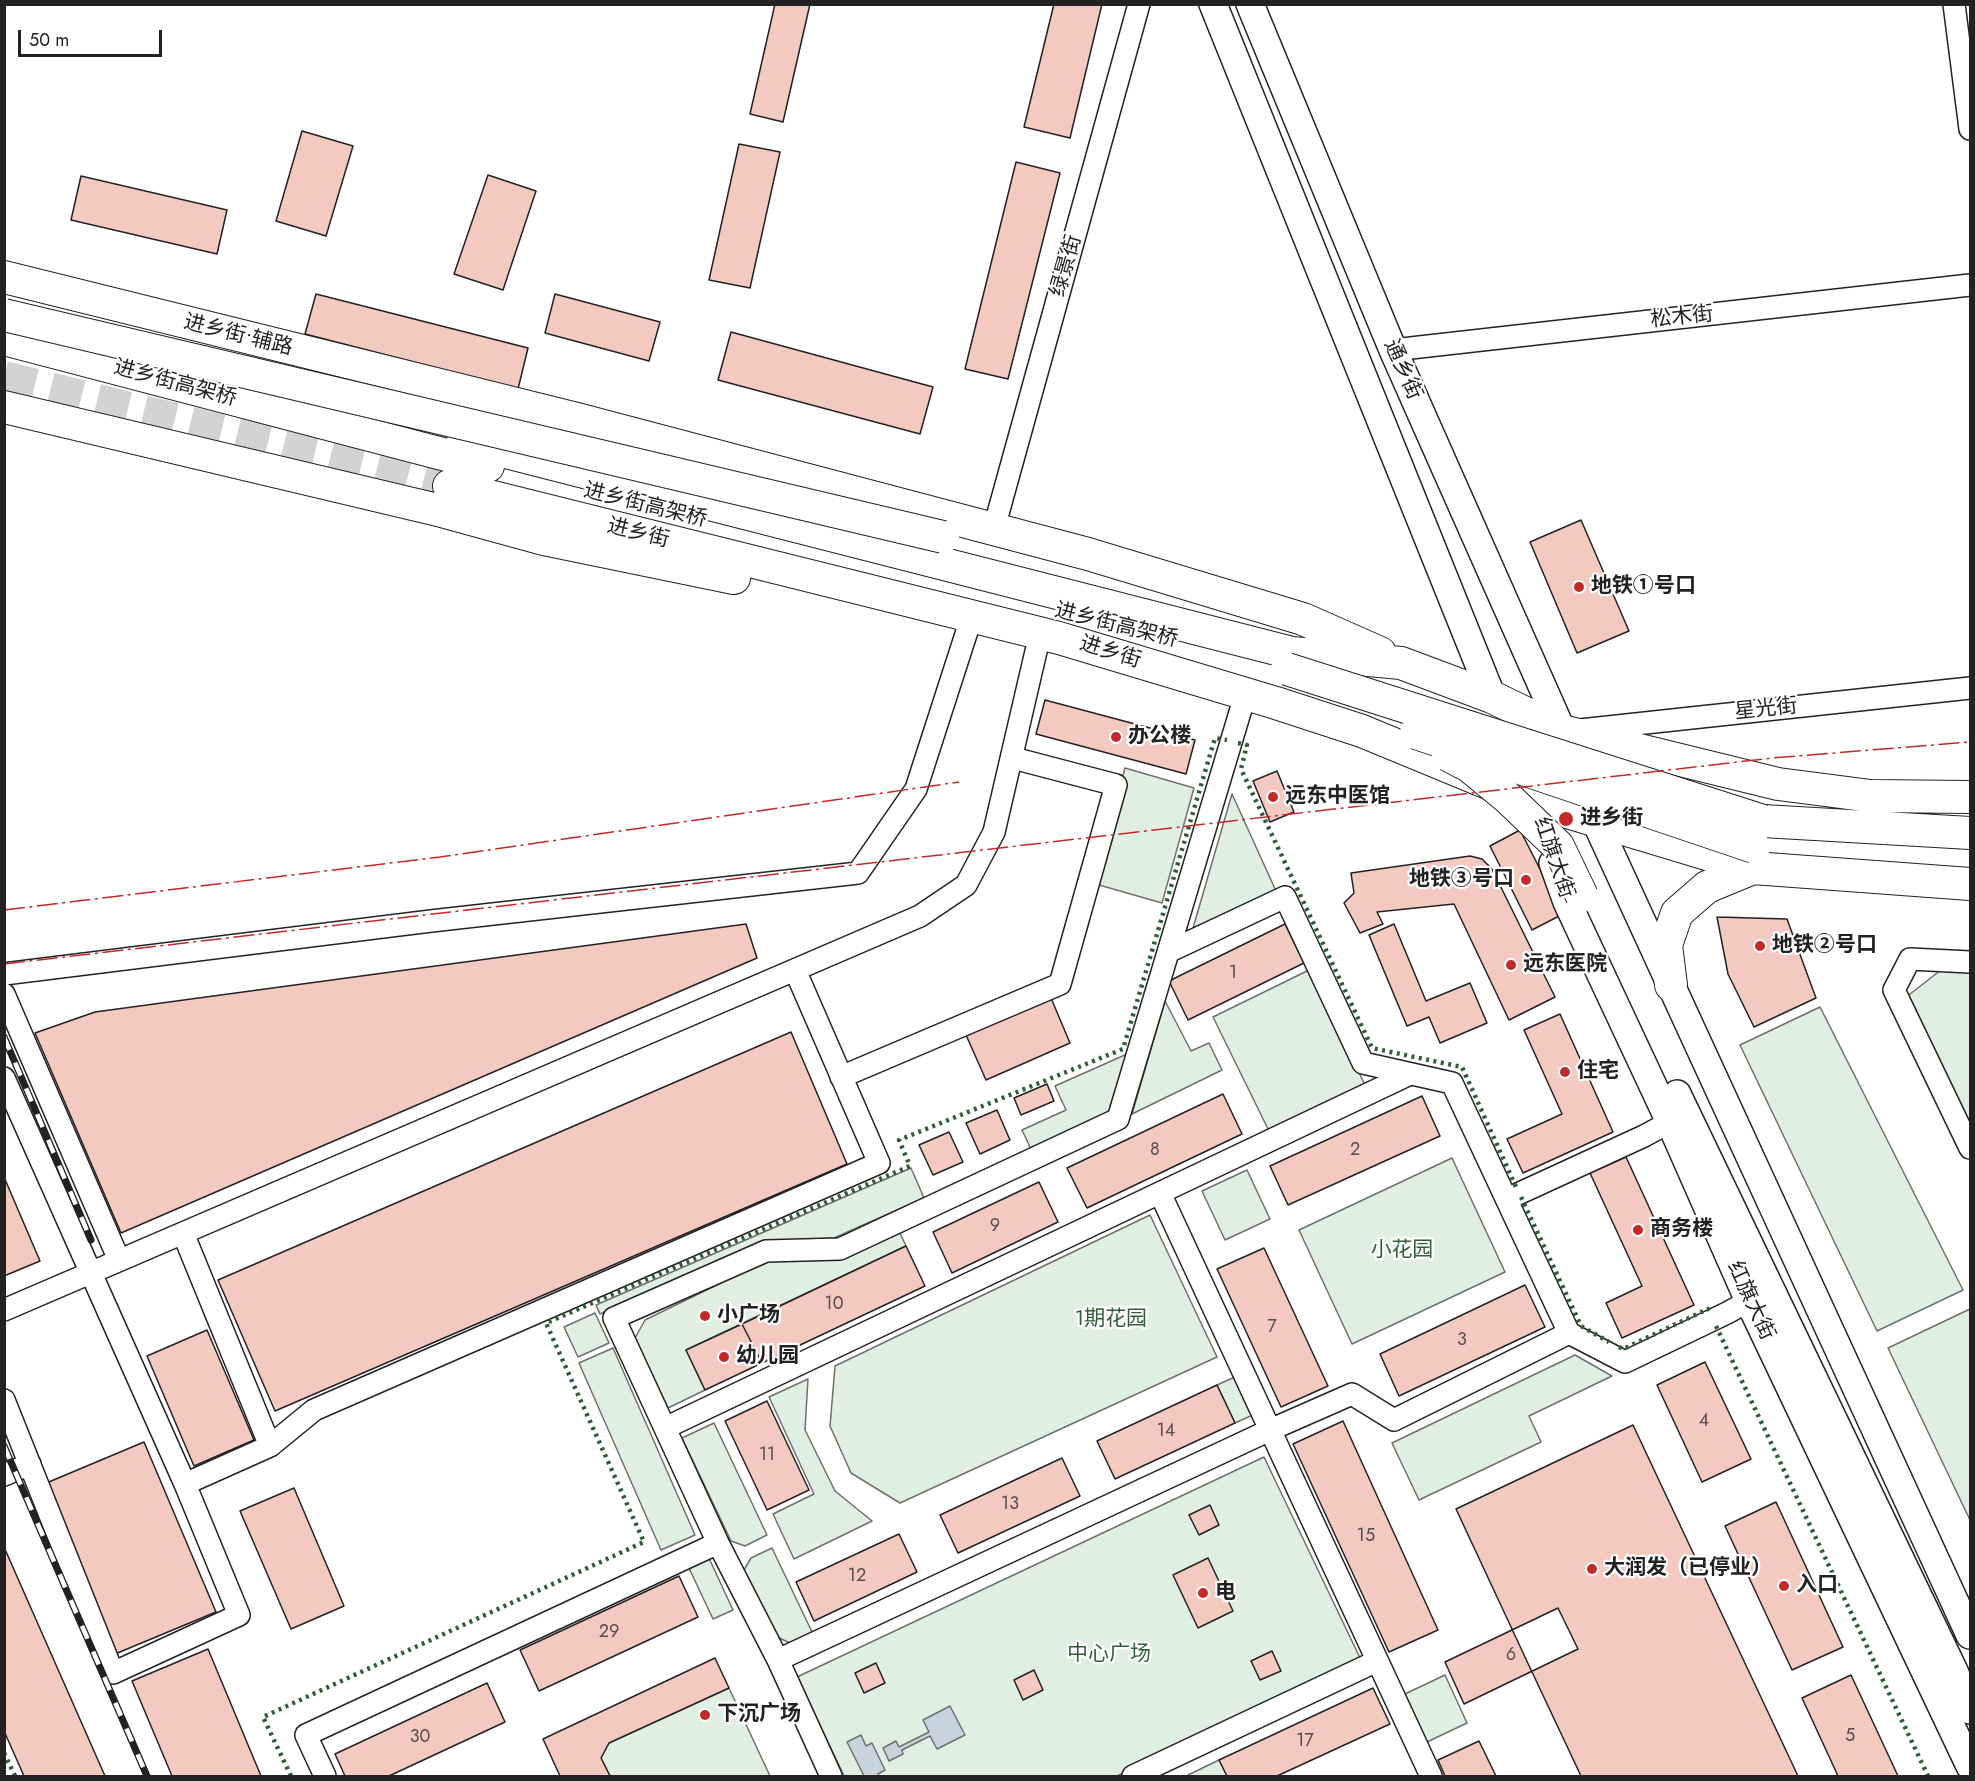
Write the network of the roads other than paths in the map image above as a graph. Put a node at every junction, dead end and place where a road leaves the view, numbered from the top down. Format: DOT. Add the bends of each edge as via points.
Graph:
graph roads {
  1 [pos="1139,4"];
  2 [pos="1213,4"];
  3 [pos="1250,4"];
  4 [pos="1954,4"];
  5 [pos="1971,129"];
  6 [pos="4,277"];
  7 [pos="1971,285"];
  8 [pos="4,315"];
  9 [pos="4,339"];
  10 [pos="1393,350"];
  11 [pos="4,362"];
  12 [pos="4,407"];
  13 [pos="578,420"];
  14 [pos="463,441"];
  15 [pos="563,467"];
  16 [pos="547,525"];
  17 [pos="994,528"];
  18 [pos="1269,610"];
  19 [pos="968,628"];
  20 [pos="1037,647"];
  21 [pos="1401,663"];
  22 [pos="1284,678"];
  23 [pos="1971,688"];
  24 [pos="1492,697"];
  25 [pos="1241,709"];
  26 [pos="1392,725"];
  27 [pos="1362,731"];
  28 [pos="1562,731"];
  29 [pos="1013,758"];
  30 [pos="1971,797"];
  31 [pos="1534,802"];
  32 [pos="1596,822"];
  33 [pos="1971,833"];
  34 [pos="1971,862"];
  35 [pos="1752,868"];
  36 [pos="1971,884"];
  37 [pos="1582,896"];
  38 [pos="1168,952"];
  39 [pos="1971,962"];
  40 [pos="795,970"];
  41 [pos="4,974"];
  42 [pos="1671,986"];
  43 [pos="4,994"];
  44 [pos="1410,1074"];
  45 [pos="841,1077"];
  46 [pos="4,1078"];
  47 [pos="1670,1122"];
  48 [pos="1971,1148"];
  49 [pos="1160,1193"];
  50 [pos="1507,1199"];
  51 [pos="183,1233"];
  52 [pos="119,1260"];
  53 [pos="92,1272"];
  54 [pos="1749,1301"];
  55 [pos="4,1310"];
  56 [pos="1569,1333"];
  57 [pos="4,1400"];
  58 [pos="665,1428"];
  59 [pos="1270,1430"];
  60 [pos="270,1446"];
  61 [pos="30,1464"];
  62 [pos="4,1475"];
  63 [pos="185,1484"];
  64 [pos="718,1543"];
  65 [pos="1971,1635"];
  66 [pos="778,1660"];
  67 [pos="1377,1661"];
  68 [pos="1971,1710"];
  69 [pos="1971,1766"];
  70 [pos="326,1776"];
  71 [pos="831,1776"];
  72 [pos="1133,1776"];
  73 [pos="1431,1776"];
  1 -- 17 [label="street, 绿景街"];
  2 -- 24 [label="main road, 通乡街"];
  3 -- 10 [label="main road, 通乡街"];
  4 -- 5 [label="street"];
  6 -- 13 [label="highway, 进乡街•辅路"];
  7 -- 10 [label="street, 松木街"];
  8 -- 18 [label="highway, bridge" via="1113,579"];
  9 -- 22 [label="highway, 进乡街高架桥"];
  10 -- 28 [label="main road, 通乡街"];
  11 -- 22 [label="highway, 进乡街高架桥"];
  12 -- 16 [label="highway, 进乡街" via="446,499"];
  13 -- 15 [label="highway"];
  13 -- 17 [label="highway, 进乡街•辅路"];
  14 -- 15 [label="highway, 进乡街"];
  15 -- 21 [label="highway, 进乡街" via="1292,653"];
  16 -- 19 [label="highway"];
  16 -- 27 [label="highway, 进乡街" via="1059,638"];
  17 -- 18 [label="highway, 进乡街•辅路"];
  18 -- 21 [label="highway" via="1304,619"];
  19 -- 20 [label="highway"];
  19 -- 41 [label="street" via="916,789 858,873"];
  20 -- 25 [label="highway"];
  20 -- 29 [label="street"];
  21 -- 24 [label="highway, 进乡街"];
  22 -- 26 [label="highway"];
  22 -- 33 [label="highway, bridge" via="1763,821"];
  23 -- 28 [label="street, 星光街"];
  24 -- 28 [label="highway, 进乡街"];
  24 -- 31 [label="highway, 红旗大街"];
  25 -- 27 [label="highway" via="1275,720"];
  25 -- 38 [label="street"];
  26 -- 34 [label="highway, bridge" via="1754,847"];
  26 -- 37 [label="highway, bridge" via="1469,766 1509,799 1558,846"];
  27 -- 31 [label="highway, 进乡街"];
  28 -- 30 [label="highway, 进乡街" via="1778,784 1871,796"];
  28 -- 32 [label="highway"];
  29 -- 40 [label="street" via="994,832 966,885 920,916"];
  29 -- 45 [label="street" via="1116,784 1060,984"];
  31 -- 32 [label="highway, 进乡街"];
  31 -- 47 [label="main road, 红旗大街" via="1567,902"];
  32 -- 35 [label="highway, 进乡街"];
  32 -- 42 [label="main road"];
  35 -- 36 [label="highway, 进乡街"];
  35 -- 42 [label="highway" via="1707,888 1677,913 1666,945"];
  37 -- 68 [label="main road"];
  38 -- 44 [label="street" via="1285,897 1363,1063"];
  38 -- 58 [label="street" via="1118,1119 840,1249 766,1251 614,1318"];
  39 -- 48 [label="street" via="1910,959 1894,990"];
  40 -- 45 [label="street"];
  40 -- 51 [label="street"];
  42 -- 65 [label="main road"];
  43 -- 52 [label="street"];
  44 -- 49 [label="street"];
  44 -- 50 [label="street" via="1452,1083"];
  45 -- 60 [label="street" via="879,1163 314,1410"];
  46 -- 53 [label="street"];
  47 -- 50 [label="street"];
  47 -- 54 [label="main road, 红旗大街"];
  49 -- 58 [label="street"];
  49 -- 59 [label="street"];
  50 -- 56 [label="street"];
  51 -- 52 [label="street"];
  51 -- 60 [label="street"];
  52 -- 53 [label="street"];
  53 -- 55 [label="street"];
  53 -- 63 [label="street"];
  54 -- 56 [label="street" via="1626,1362"];
  54 -- 69 [label="main road, 红旗大街"];
  56 -- 59 [label="street" via="1394,1420 1352,1394"];
  57 -- 61 [label="street"];
  58 -- 64 [label="street"];
  59 -- 66 [label="street"];
  59 -- 67 [label="street"];
  60 -- 63 [label="street"];
  61 -- 62 [label="street"];
  61 -- 63 [label="street" via="113,1673 239,1615"];
  64 -- 66 [label="street"];
  64 -- 70 [label="street" via="306,1735"];
  66 -- 71 [label="street"];
  67 -- 72 [label="street"];
  67 -- 73 [label="street"];
}
